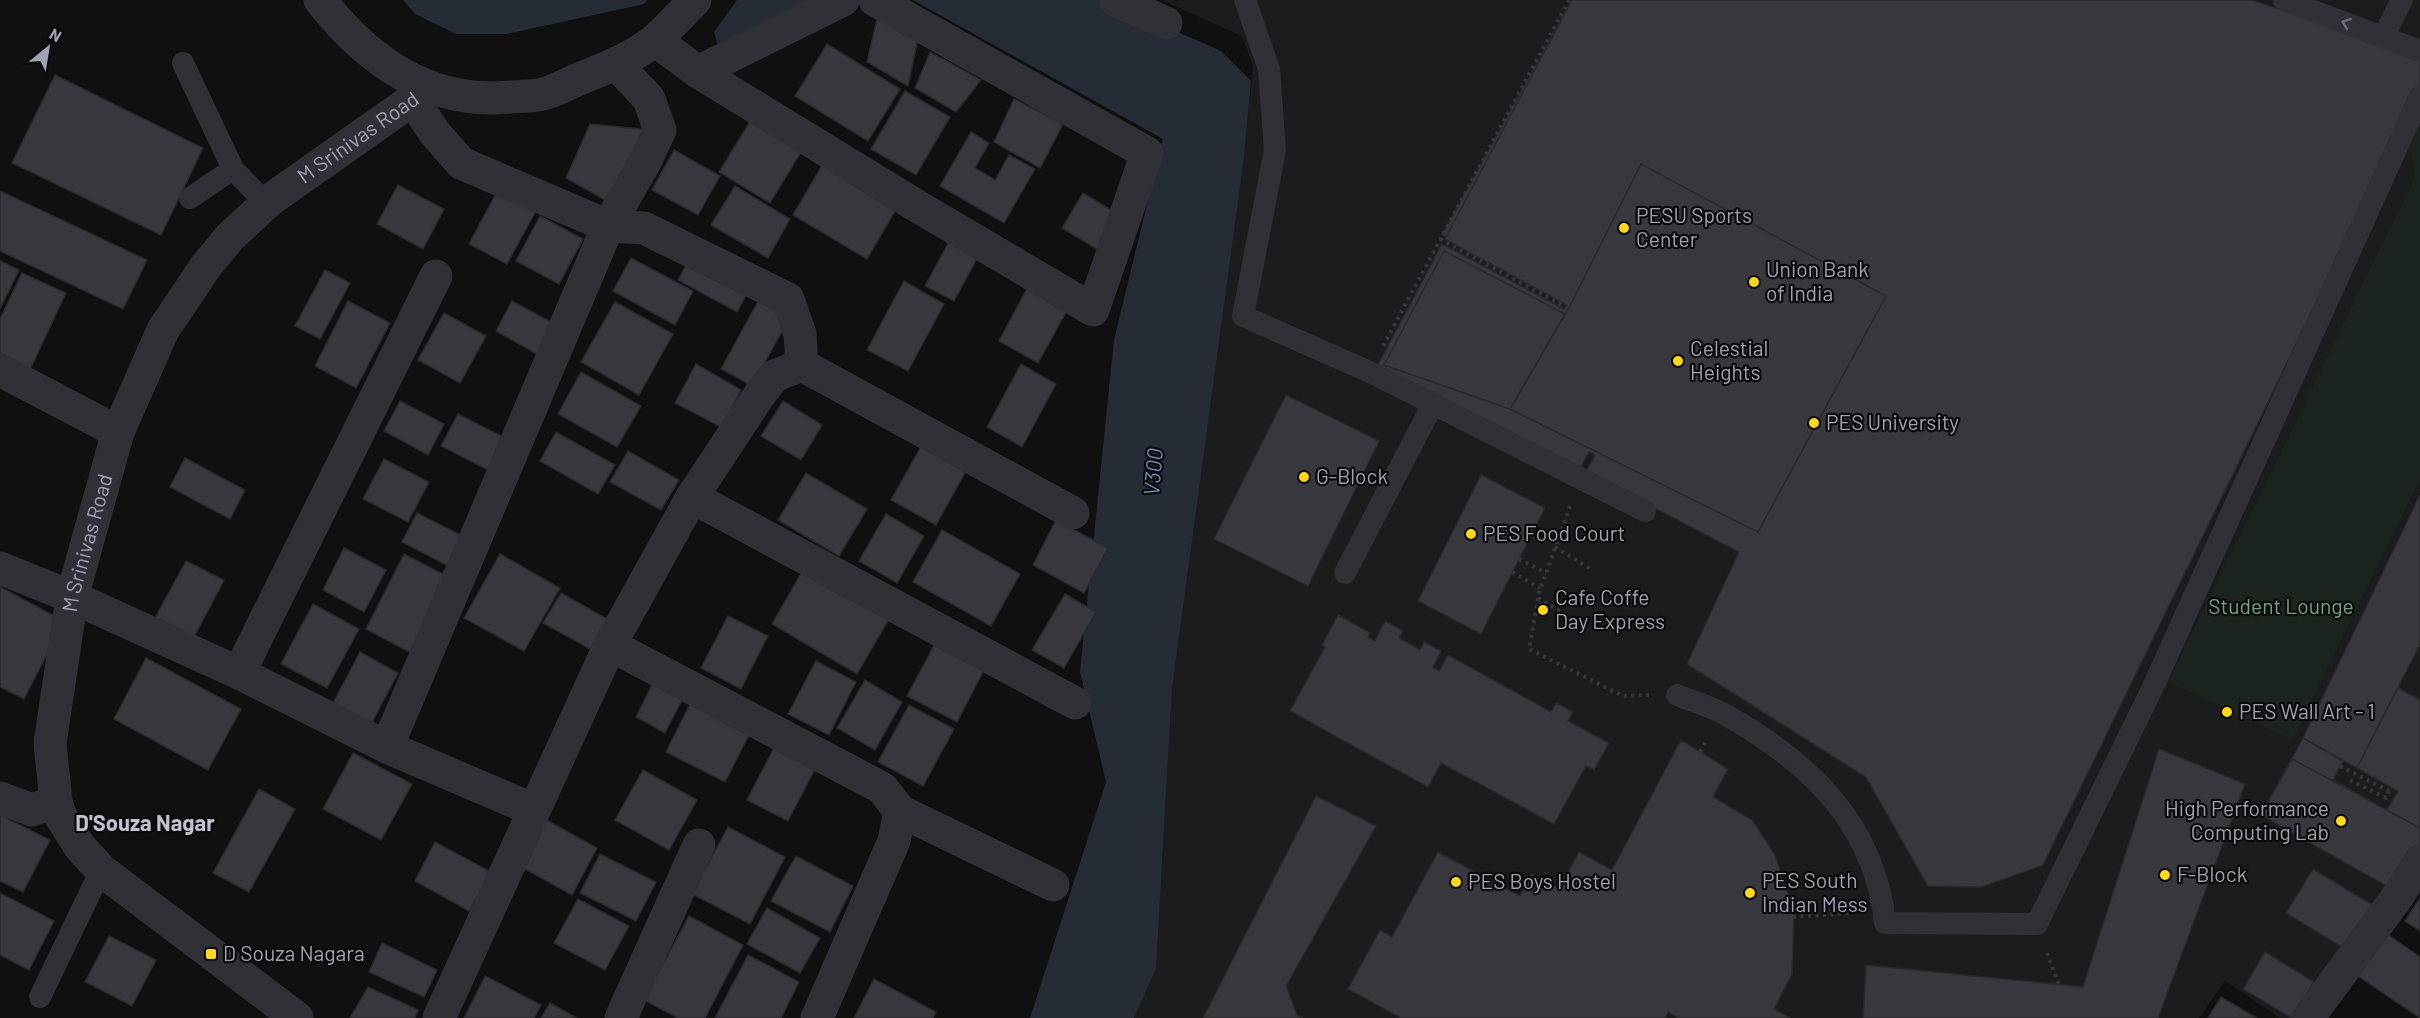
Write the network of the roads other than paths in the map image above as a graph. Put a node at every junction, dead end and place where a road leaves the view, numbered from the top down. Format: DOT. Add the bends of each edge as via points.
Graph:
graph roads {
  1 [pos="320,0"];
  2 [pos="695,0"];
  3 [pos="843,0"];
  4 [pos="875,0"];
  5 [pos="1115,0"];
  6 [pos="1245,0"];
  7 [pos="2284,0"];
  8 [pos="2402,0"];
  9 [pos="1166,23"];
  10 [pos="2383,37"];
  11 [pos="655,40"];
  12 [pos="2420,51"];
  13 [pos="183,63"];
  14 [pos="616,64"];
  15 [pos="698,72"];
  16 [pos="421,94"];
  17 [pos="2420,96"];
  18 [pos="233,169"];
  19 [pos="190,198"];
  20 [pos="270,200"];
  21 [pos="608,226"];
  22 [pos="436,276"];
  23 [pos="802,365"];
  24 [pos="0,370"];
  25 [pos="1433,404"];
  26 [pos="118,432"];
  27 [pos="692,497"];
  28 [pos="1645,511"];
  29 [pos="1073,513"];
  30 [pos="0,568"];
  31 [pos="1345,573"];
  32 [pos="72,597"];
  33 [pos="610,645"];
  34 [pos="239,673"];
  35 [pos="1677,695"];
  36 [pos="1075,703"];
  37 [pos="387,747"];
  38 [pos="0,798"];
  39 [pos="56,802"];
  40 [pos="534,810"];
  41 [pos="900,811"];
  42 [pos="699,845"];
  43 [pos="2420,861"];
  44 [pos="101,870"];
  45 [pos="1053,885"];
  46 [pos="40,997"];
  47 [pos="297,1018"];
  48 [pos="439,1018"];
  49 [pos="621,1018"];
  50 [pos="817,1018"];
  51 [pos="2308,1018"];
  1 -- 16 [label="street, M Srinivas Road" via="356,40"];
  2 -- 11 [label="street, M Srinivas Road"];
  3 -- 15 [label="street"];
  4 -- 15 [label="street" via="1147,153 1093,310"];
  5 -- 9 [label="street"];
  6 -- 25 [label="lane" via="1269,69 1275,150 1243,316"];
  10 -- 7 [label="lane, one-way"];
  8 -- 10 [label="lane"];
  10 -- 12 [label="lane"];
  11 -- 14 [label="street, M Srinivas Road"];
  11 -- 15 [label="street"];
  13 -- 18 [label="lane"];
  14 -- 16 [label="street, M Srinivas Road" via="544,94 493,99"];
  14 -- 21 [label="street" via="649,99 660,130"];
  16 -- 20 [label="street, M Srinivas Road"];
  16 -- 21 [label="street" via="434,132 461,163"];
  17 -- 35 [label="lane" via="2153,687 2037,924 1885,922 1873,863 1841,807 1792,757 1723,713"];
  18 -- 19 [label="lane"];
  18 -- 20 [label="lane" via="256,193"];
  20 -- 26 [label="street, M Srinivas Road" via="230,237 185,296 150,357"];
  21 -- 23 [label="street" via="644,228 788,299 801,334"];
  21 -- 37 [label="street"];
  22 -- 34 [label="street"];
  23 -- 27 [label="street" via="774,376"];
  23 -- 29 [label="street"];
  24 -- 26 [label="street"];
  25 -- 28 [label="lane"];
  25 -- 31 [label="lane"];
  26 -- 32 [label="street, M Srinivas Road"];
  27 -- 33 [label="street"];
  27 -- 36 [label="street"];
  30 -- 32 [label="street"];
  32 -- 34 [label="street"];
  32 -- 39 [label="street, M Srinivas Road" via="50,744"];
  33 -- 40 [label="street"];
  33 -- 41 [label="street" via="882,788"];
  34 -- 37 [label="street"];
  37 -- 40 [label="street"];
  38 -- 39 [label="street" via="32,810"];
  39 -- 44 [label="street, M Srinivas Road" via="60,818"];
  40 -- 48 [label="street"];
  41 -- 45 [label="street"];
  41 -- 50 [label="street" via="894,841"];
  42 -- 49 [label="street"];
  43 -- 51 [label="street"];
  44 -- 46 [label="lane"];
  44 -- 47 [label="street, M Srinivas Road"];
}
